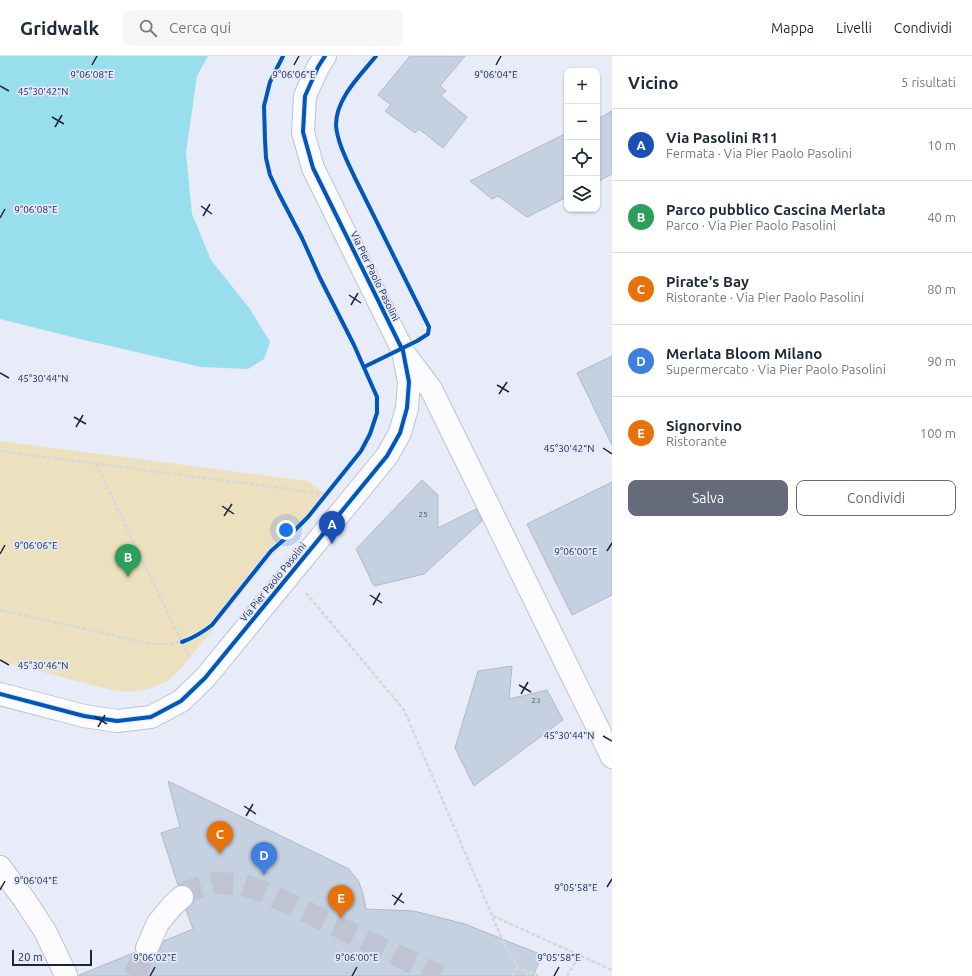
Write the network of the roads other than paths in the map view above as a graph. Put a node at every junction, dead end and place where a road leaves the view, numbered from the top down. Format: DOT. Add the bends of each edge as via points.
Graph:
graph roads {
  1 [pos="325,56"];
  2 [pos="403,351"];
  3 [pos="0,694"];
  4 [pos="612,758"];
  5 [pos="0,867"];
  6 [pos="182,897"];
  7 [pos="147,948"];
  8 [pos="66,975"];
  1 -- 2 [label="main road, Via Pier Paolo Pasolini" via="305,96 303,132 313,168"];
  2 -- 3 [label="main road, Via Pier Paolo Pasolini" via="409,382 407,408 400,433 387,456 205,678 181,701 151,717 117,721 84,716"];
  2 -- 4 [label="main road, Via Pier Paolo Pasolini" via="431,389"];
  5 -- 8 [label="main road" via="45,931"];
  6 -- 7 [label="main road" via="158,923"];
}
